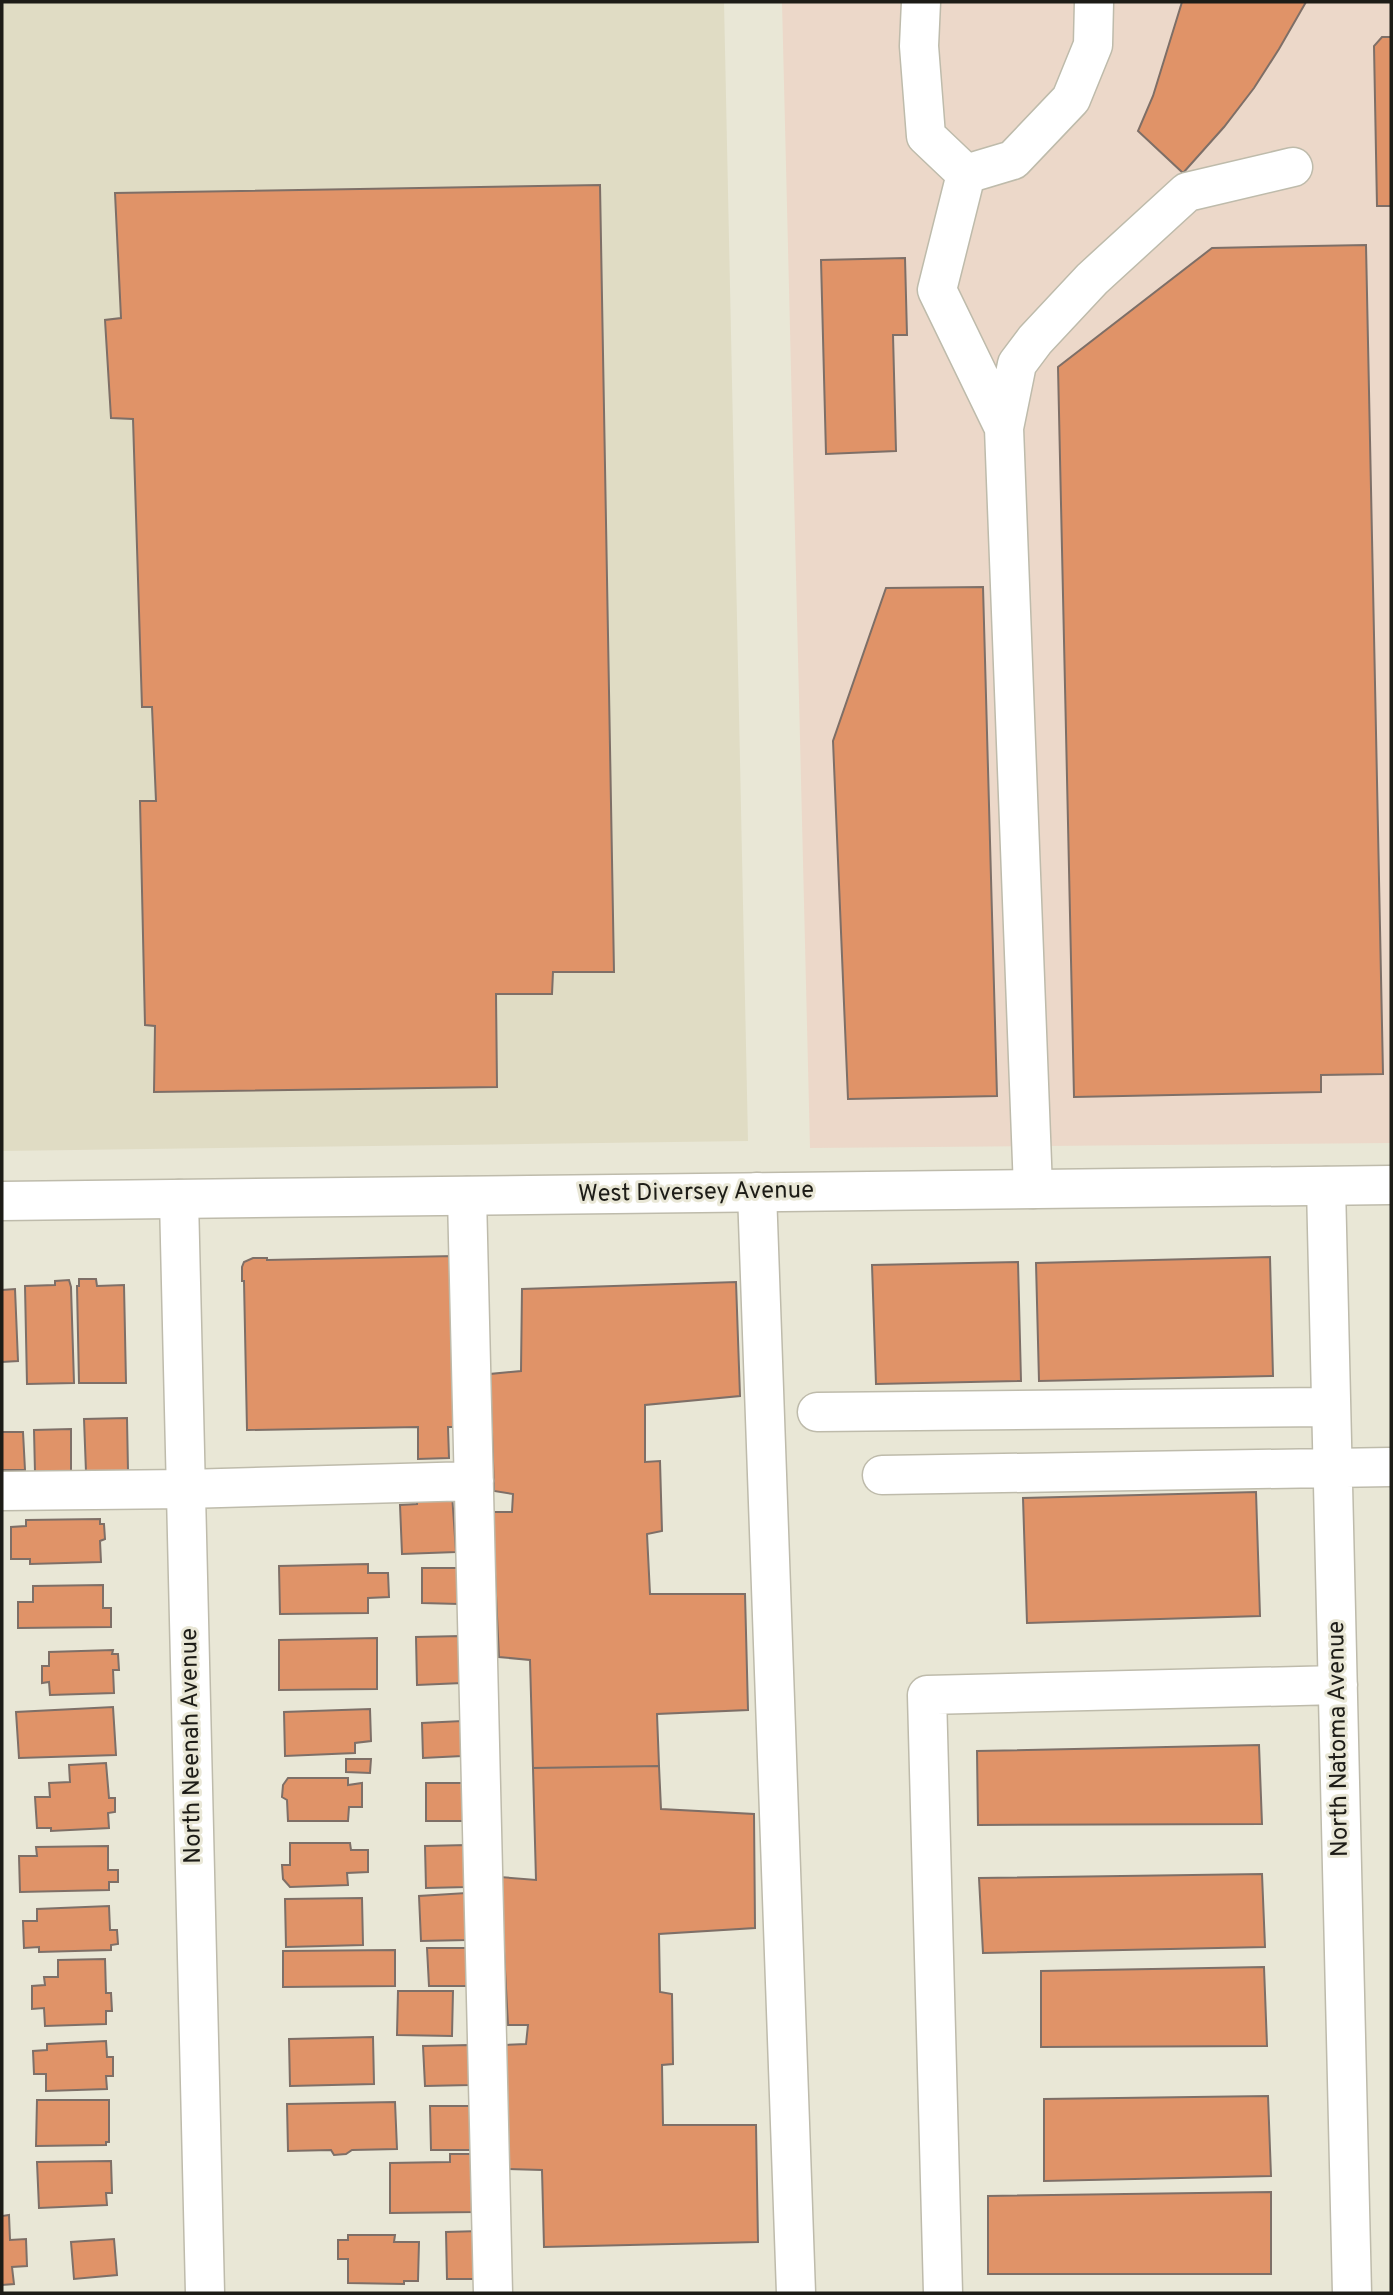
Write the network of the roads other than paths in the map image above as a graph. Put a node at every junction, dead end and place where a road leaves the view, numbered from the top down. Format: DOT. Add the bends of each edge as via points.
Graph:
graph roads {
  1 [pos="921,2"];
  2 [pos="1094,2"];
  3 [pos="1293,167"];
  4 [pos="965,174"];
  5 [pos="1004,428"];
  6 [pos="1391,1185"];
  7 [pos="1326,1186"];
  8 [pos="1033,1189"];
  9 [pos="757,1192"];
  10 [pos="467,1196"];
  11 [pos="179,1199"];
  12 [pos="2,1201"];
  13 [pos="1331,1407"];
  14 [pos="817,1412"];
  15 [pos="1391,1466"];
  16 [pos="1333,1468"];
  17 [pos="882,1475"];
  18 [pos="474,1481"];
  19 [pos="186,1489"];
  20 [pos="2,1491"];
  21 [pos="1338,1685"];
  22 [pos="205,2293"];
  23 [pos="493,2293"];
  24 [pos="796,2293"];
  25 [pos="943,2293"];
  26 [pos="1352,2293"];
  1 -- 4 [label="street" via="919,46 926,136"];
  2 -- 4 [label="street" via="1093,45 1071,99 1013,160"];
  3 -- 5 [label="street" via="1187,192 1035,340 1017,364"];
  4 -- 5 [label="street" via="937,290"];
  5 -- 8 [label="street"];
  6 -- 7 [label="street, West Diversey Avenue"];
  7 -- 8 [label="street, West Diversey Avenue"];
  7 -- 13 [label="street, North Natoma Avenue"];
  8 -- 9 [label="street, West Diversey Avenue"];
  9 -- 10 [label="street, West Diversey Avenue"];
  9 -- 24 [label="street"];
  10 -- 11 [label="street, West Diversey Avenue"];
  10 -- 18 [label="street"];
  11 -- 12 [label="street, West Diversey Avenue"];
  11 -- 19 [label="street, North Neenah Avenue"];
  13 -- 14 [label="street"];
  13 -- 16 [label="street, North Natoma Avenue"];
  15 -- 16 [label="street"];
  16 -- 17 [label="street"];
  16 -- 21 [label="street, North Natoma Avenue"];
  18 -- 19 [label="street"];
  18 -- 23 [label="street"];
  19 -- 20 [label="street"];
  19 -- 22 [label="street, North Neenah Avenue"];
  21 -- 25 [label="street" via="928,1695"];
  21 -- 26 [label="street, North Natoma Avenue"];
}
